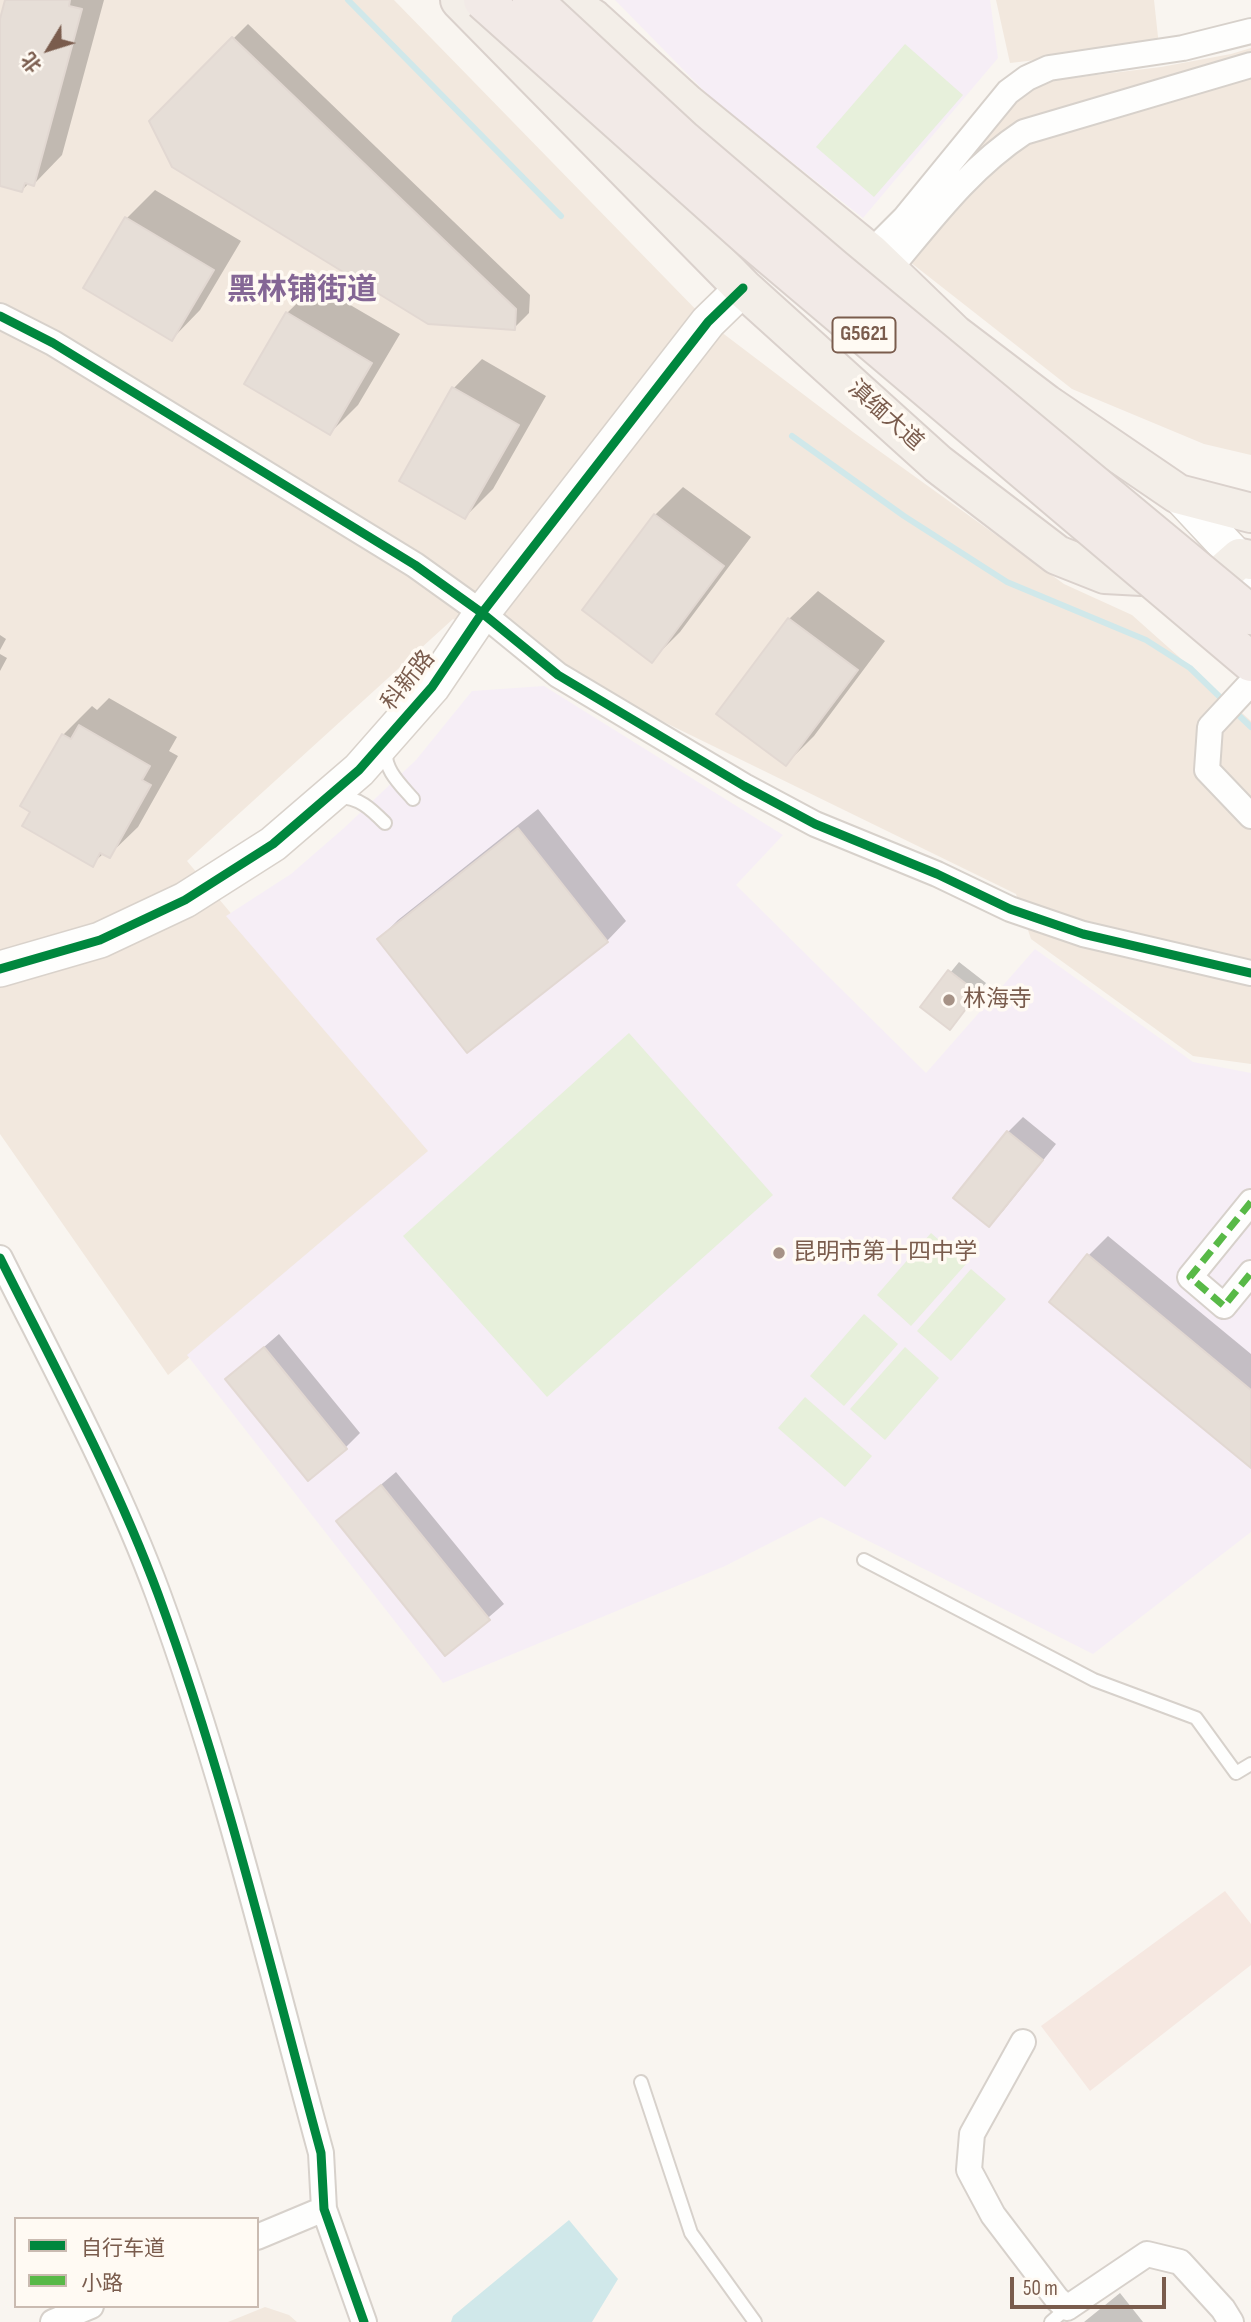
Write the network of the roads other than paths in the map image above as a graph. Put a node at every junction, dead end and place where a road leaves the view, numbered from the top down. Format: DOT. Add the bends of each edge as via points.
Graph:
graph roads {
  1 [pos="460,0"];
  2 [pos="483,0"];
  3 [pos="532,0"];
  4 [pos="565,0"];
  5 [pos="1251,31"];
  6 [pos="1251,65"];
  7 [pos="879,262"];
  8 [pos="743,288"];
  9 [pos="0,316"];
  10 [pos="1178,494"];
  11 [pos="1251,513"];
  12 [pos="1239,568"];
  13 [pos="1251,606"];
  14 [pos="482,613"];
  15 [pos="1251,615"];
  16 [pos="1249,679"];
  17 [pos="389,736"];
  18 [pos="413,799"];
  19 [pos="322,802"];
  20 [pos="1251,816"];
  21 [pos="385,822"];
  22 [pos="0,951"];
  23 [pos="0,968"];
  24 [pos="1251,973"];
  25 [pos="1251,1202"];
  26 [pos="0,1258"];
  27 [pos="1251,1273"];
  28 [pos="864,1560"];
  29 [pos="1251,1764"];
  30 [pos="1023,2042"];
  31 [pos="641,2082"];
  32 [pos="324,2209"];
  33 [pos="259,2236"];
  34 [pos="85,2308"];
  35 [pos="1059,2315"];
  36 [pos="53,2322"];
  37 [pos="364,2322"];
  38 [pos="755,2322"];
  39 [pos="1231,2322"];
  1 -- 8 [label="main road, 滇缅大道"];
  2 -- 16 [label="highway, G5621, bridge"];
  3 -- 15 [label="highway, G5621, bridge" via="682,139"];
  4 -- 7 [label="main road"];
  5 -- 7 [label="street" via="1183,48 1049,68 1027,78 1009,92 904,219"];
  6 -- 7 [label="street" via="1024,132 994,152"];
  7 -- 10 [label="main road" via="954,334"];
  8 -- 12 [label="main road, 滇缅大道" via="938,464 1057,555 1105,574"];
  8 -- 14 [label="street, 科新路" via="708,322"];
  9 -- 14 [label="street" via="53,343 415,565"];
  10 -- 11 [label="main road"];
  10 -- 12 [label="street"];
  12 -- 13 [label="street"];
  14 -- 17 [label="street, 科新路" via="432,687"];
  14 -- 22 [label="street, 科新路" via="348,757 263,831 177,885 93,924"];
  14 -- 24 [label="street" via="558,675 816,824 1010,909 1083,934"];
  16 -- 20 [label="street" via="1210,727 1207,769"];
  17 -- 18 [label="lane" via="387,763"];
  17 -- 19 [label="street, 科新路"];
  19 -- 21 [label="lane" via="351,798"];
  19 -- 23 [label="street, 科新路" via="274,844 185,900 100,940"];
  25 -- 27 [label="street" via="1190,1277 1224,1306"];
  26 -- 32 [label="street" via="94,1444 157,1592 212,1755 321,2153"];
  28 -- 29 [label="lane" via="1094,1680 1196,1718 1236,1773"];
  30 -- 35 [label="street" via="972,2134 969,2170 993,2215 1057,2299"];
  31 -- 38 [label="lane" via="691,2233"];
  32 -- 33 [label="street"];
  32 -- 37 [label="street"];
  34 -- 36 [label="street"];
  35 -- 39 [label="street" via="1147,2254 1180,2262"];
}
